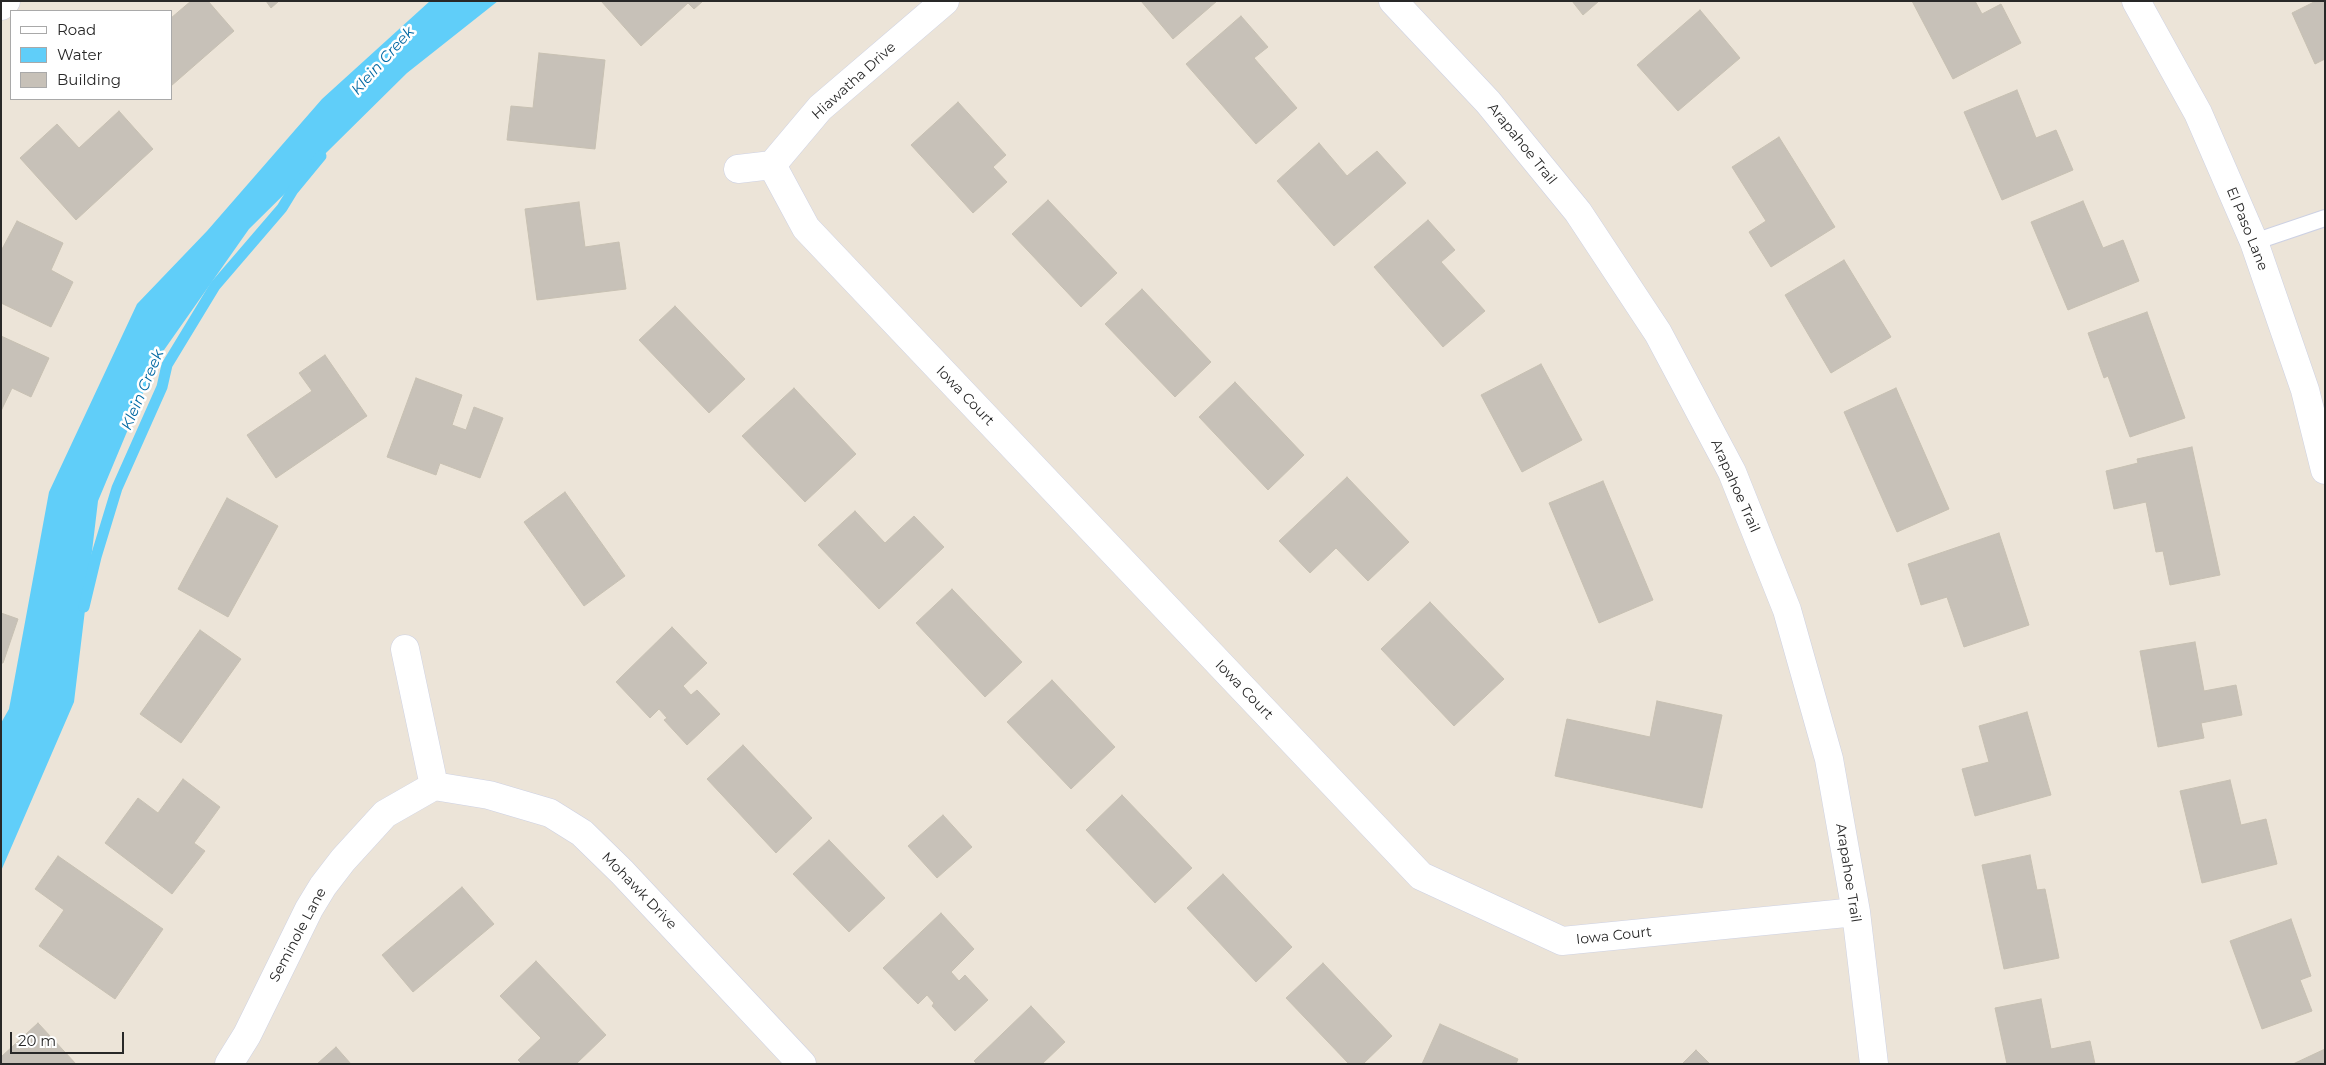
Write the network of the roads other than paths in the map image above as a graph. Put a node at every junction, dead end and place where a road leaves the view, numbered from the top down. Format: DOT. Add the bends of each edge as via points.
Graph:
graph roads {
  1 [pos="6,1"];
  2 [pos="945,1"];
  3 [pos="1393,1"];
  4 [pos="2136,1"];
  5 [pos="1,6"];
  6 [pos="772,165"];
  7 [pos="738,169"];
  8 [pos="2325,218"];
  9 [pos="2254,242"];
  10 [pos="2325,470"];
  11 [pos="405,649"];
  12 [pos="434,786"];
  13 [pos="1856,912"];
  14 [pos="230,1064"];
  15 [pos="802,1064"];
  16 [pos="1874,1064"];
  1 -- 5 [label="street"];
  2 -- 6 [label="street, Hiawatha Drive" via="820,108"];
  3 -- 13 [label="street, Arapahoe Trail" via="1488,102 1578,212 1658,333 1732,472 1790,619 1829,759"];
  4 -- 9 [label="street, El Paso Lane" via="2198,114"];
  6 -- 7 [label="street"];
  6 -- 13 [label="street, Iowa Court" via="806,228 1421,876 1562,942"];
  8 -- 9 [label="lane"];
  9 -- 10 [label="street, El Paso Lane" via="2305,390"];
  11 -- 12 [label="street"];
  12 -- 14 [label="street, Seminole Lane" via="386,814 323,886"];
  12 -- 15 [label="street, Mohawk Drive" via="489,795 550,813 582,834 622,872"];
  13 -- 16 [label="street, Arapahoe Trail"];
}
